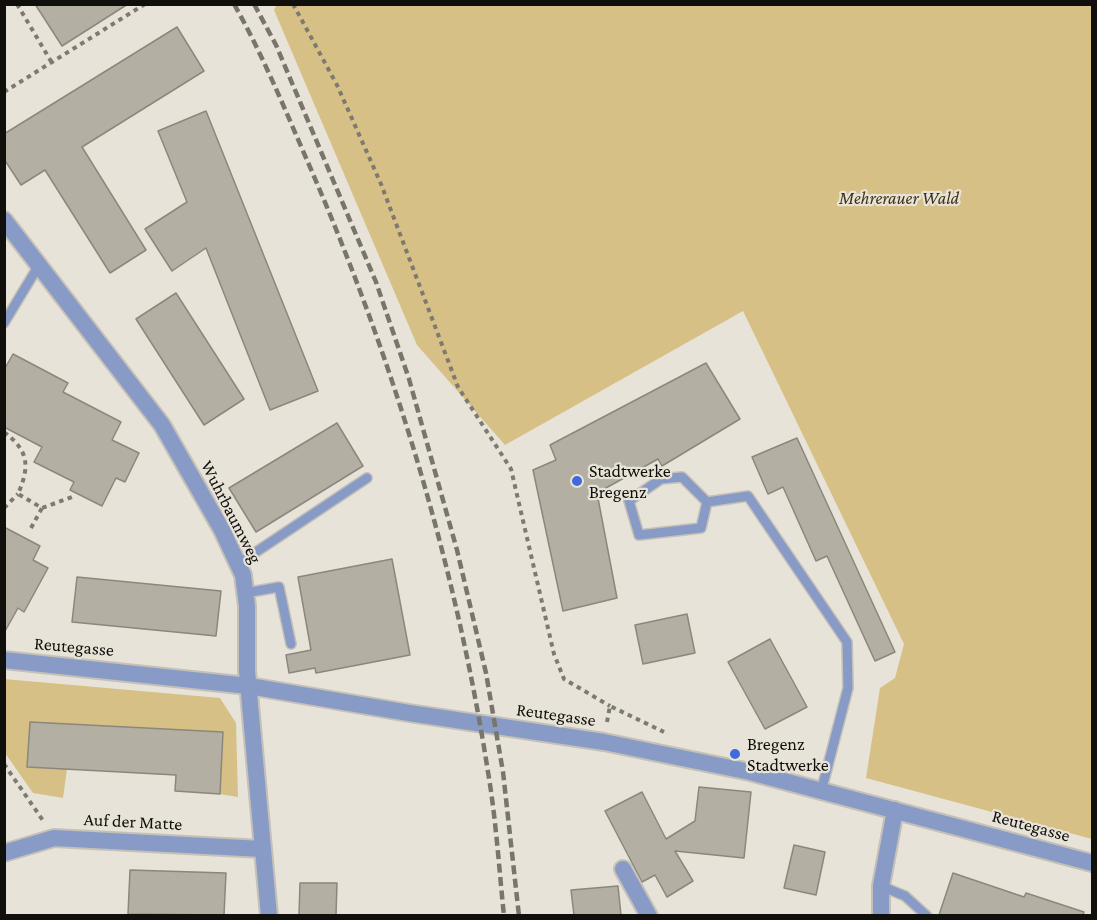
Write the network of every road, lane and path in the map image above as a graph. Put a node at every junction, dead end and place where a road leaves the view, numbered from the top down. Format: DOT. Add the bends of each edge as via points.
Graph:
graph roads {
  1 [pos="17,4"];
  2 [pos="146,4"];
  3 [pos="293,4"];
  4 [pos="52,63"];
  5 [pos="4,92"];
  6 [pos="4,220"];
  7 [pos="39,265"];
  8 [pos="4,323"];
  9 [pos="4,432"];
  10 [pos="368,478"];
  11 [pos="18,494"];
  12 [pos="72,496"];
  13 [pos="707,502"];
  14 [pos="4,508"];
  15 [pos="42,508"];
  16 [pos="31,528"];
  17 [pos="238,564"];
  18 [pos="245,593"];
  19 [pos="291,644"];
  20 [pos="4,660"];
  21 [pos="249,686"];
  22 [pos="610,706"];
  23 [pos="4,764"];
  24 [pos="821,792"];
  25 [pos="895,810"];
  26 [pos="54,837"];
  27 [pos="262,849"];
  28 [pos="4,853"];
  29 [pos="1092,863"];
  30 [pos="623,869"];
  31 [pos="881,885"];
  32 [pos="269,915"];
  33 [pos="649,915"];
  34 [pos="881,915"];
  35 [pos="927,915"];
  1 -- 4 [label="path"];
  2 -- 4 [label="path"];
  3 -- 22 [label="path" via="337,85 381,184 458,387 511,469 554,654 564,679"];
  4 -- 5 [label="path"];
  6 -- 7 [label="street, Wuhrbaumweg"];
  7 -- 8 [label="lane"];
  7 -- 17 [label="street, Wuhrbaumweg" via="162,425"];
  9 -- 11 [label="path" via="18,442 25,458 27,475"];
  10 -- 17 [label="lane"];
  11 -- 14 [label="path"];
  11 -- 15 [label="path"];
  12 -- 15 [label="path"];
  13 -- 13 [label="lane" via="701,528 639,535 629,501 661,479 682,477"];
  13 -- 24 [label="lane" via="748,496 847,642 848,688"];
  15 -- 16 [label="path"];
  17 -- 18 [label="street, Wuhrbaumweg"];
  18 -- 19 [label="lane" via="279,587"];
  18 -- 21 [label="street, Wuhrbaumweg"];
  20 -- 21 [label="street, Reutegasse"];
  21 -- 24 [label="street, Reutegasse" via="604,742 750,772"];
  21 -- 27 [label="street, Wuhrbaumweg"];
  23 -- 26 [label="path"];
  24 -- 25 [label="street, Reutegasse"];
  25 -- 29 [label="street, Reutegasse"];
  25 -- 31 [label="street"];
  26 -- 27 [label="street, Auf der Matte"];
  26 -- 28 [label="street, Auf der Matte"];
  27 -- 32 [label="street, Wuhrbaumweg"];
  30 -- 33 [label="street"];
  31 -- 34 [label="street"];
  31 -- 35 [label="lane" via="906,896"];
}
